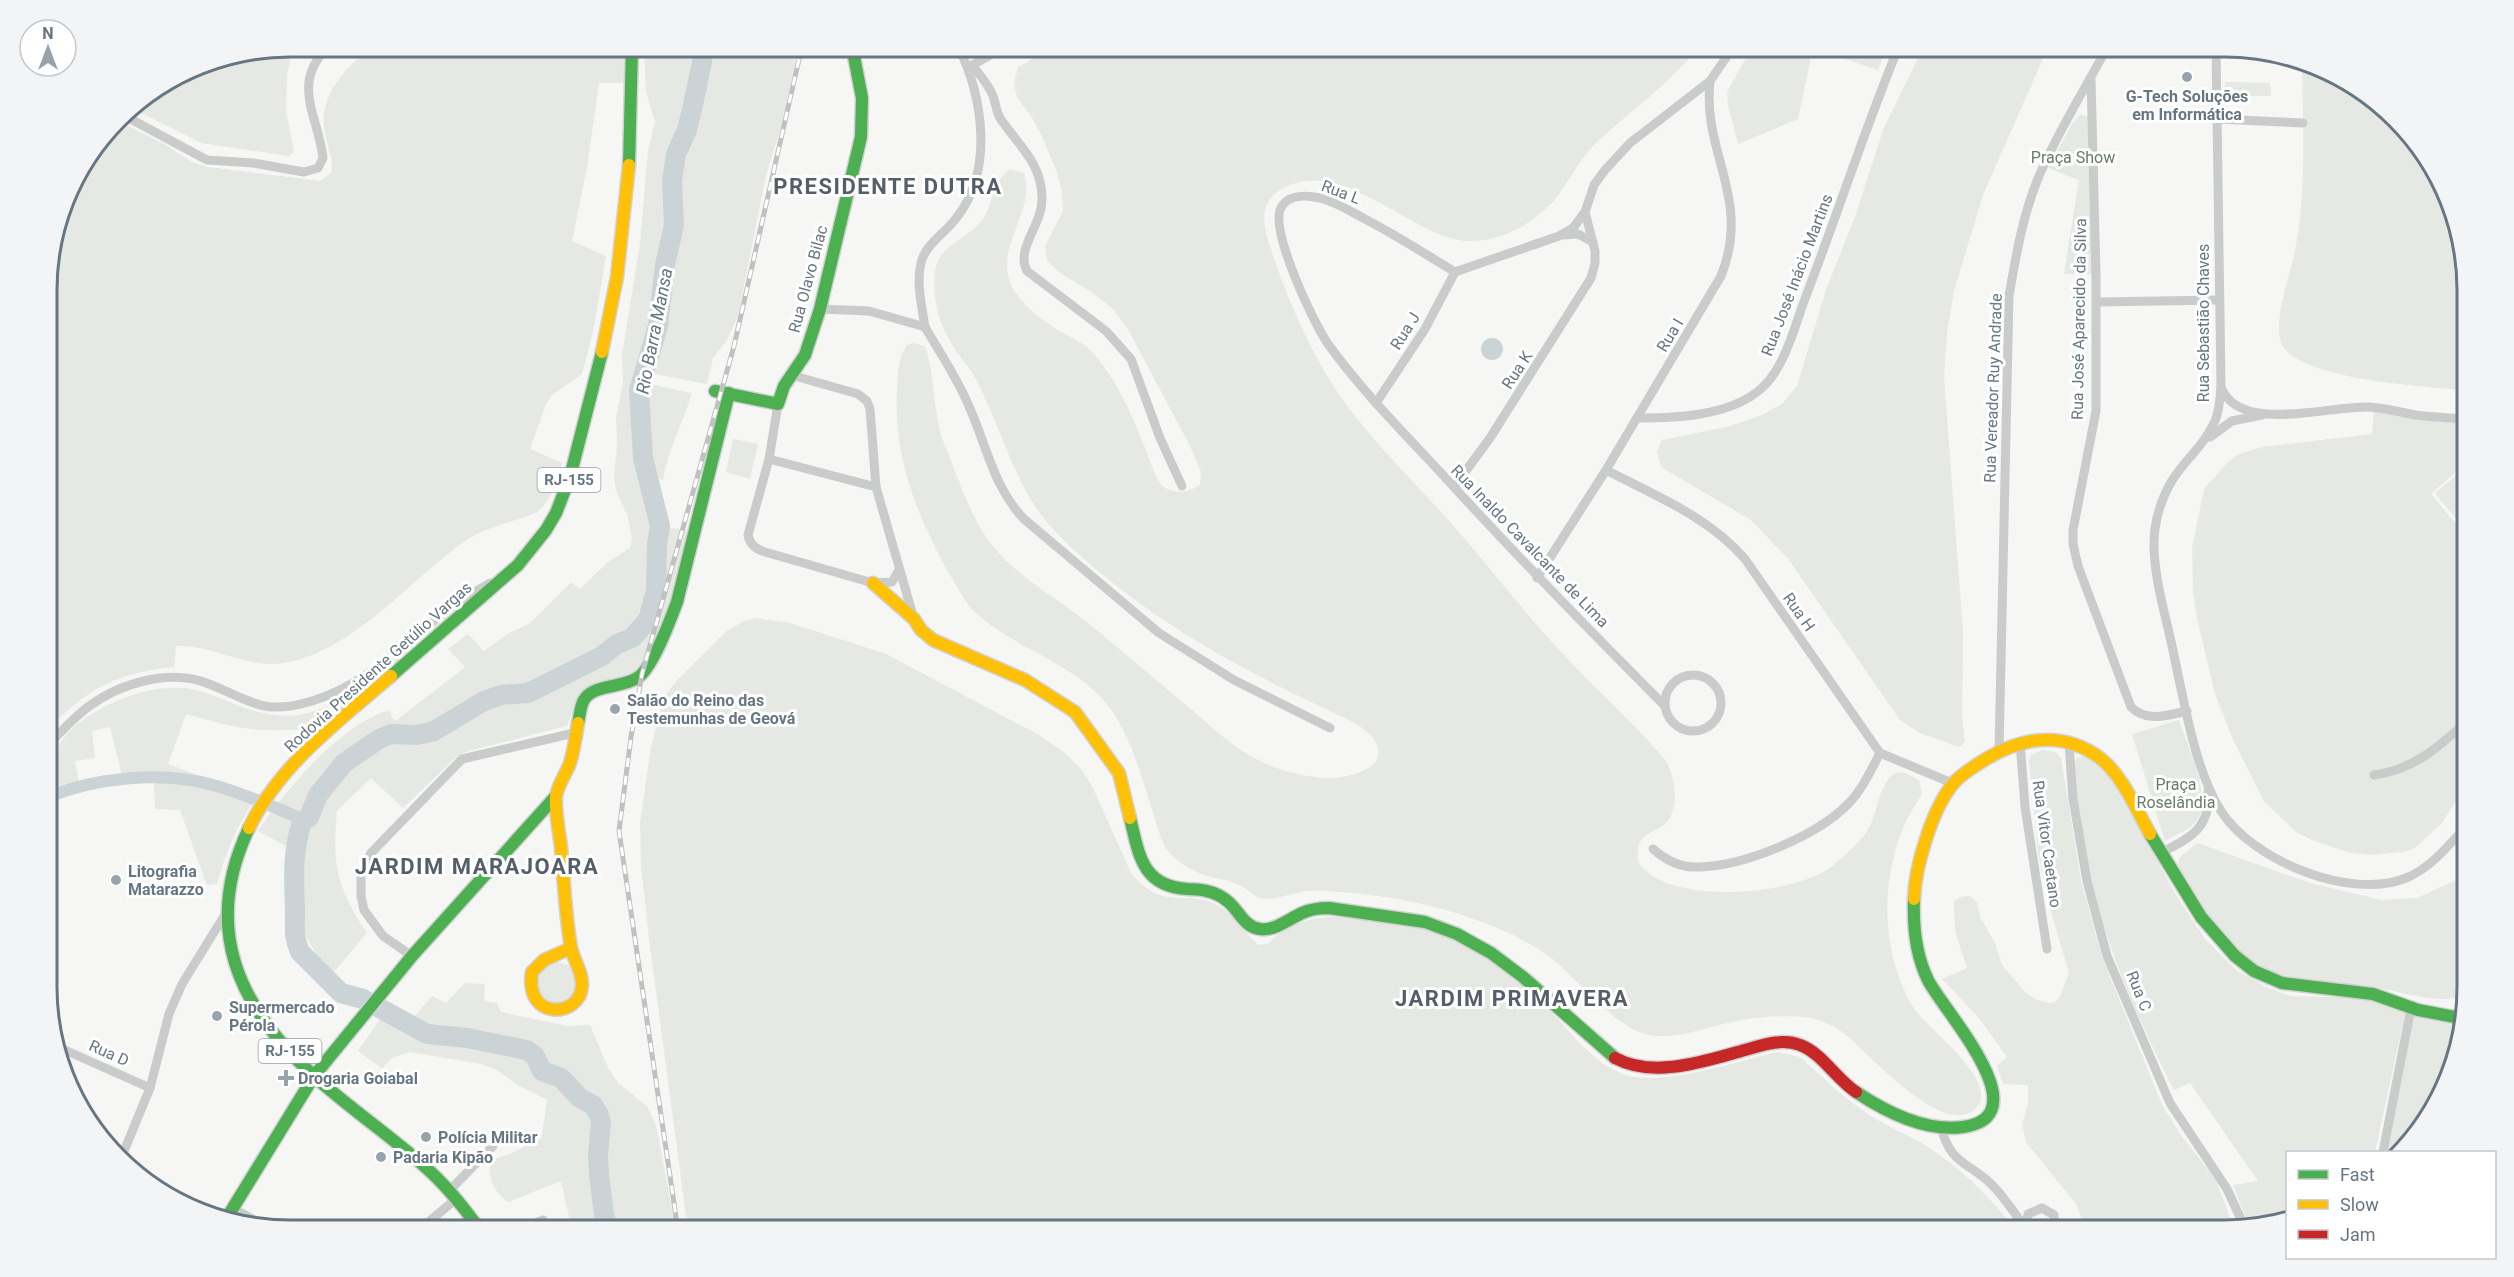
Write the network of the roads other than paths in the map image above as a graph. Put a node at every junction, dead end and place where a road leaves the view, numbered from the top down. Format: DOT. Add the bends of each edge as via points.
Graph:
graph roads {
  1 [pos="320,57"];
  2 [pos="632,57"];
  3 [pos="854,57"];
  4 [pos="965,57"];
  5 [pos="988,57"];
  6 [pos="1726,57"];
  7 [pos="1895,57"];
  8 [pos="2102,57"];
  9 [pos="2216,57"];
  10 [pos="971,67"];
  11 [pos="2091,77"];
  12 [pos="1710,81"];
  13 [pos="1690,96"];
  14 [pos="1709,111"];
  15 [pos="131,119"];
  16 [pos="2217,119"];
  17 [pos="2303,123"];
  18 [pos="1585,212"];
  19 [pos="1559,236"];
  20 [pos="1593,242"];
  21 [pos="1455,272"];
  22 [pos="2219,300"];
  23 [pos="2097,302"];
  24 [pos="820,309"];
  25 [pos="925,327"];
  26 [pos="791,375"];
  27 [pos="2221,385"];
  28 [pos="715,391"];
  29 [pos="729,393"];
  30 [pos="1376,403"];
  31 [pos="778,404"];
  32 [pos="2270,414"];
  33 [pos="1638,418"];
  34 [pos="2457,418"];
  35 [pos="2201,445"];
  36 [pos="769,459"];
  37 [pos="1606,470"];
  38 [pos="1182,486"];
  39 [pos="876,487"];
  40 [pos="1454,487"];
  41 [pos="899,570"];
  42 [pos="1537,578"];
  43 [pos="873,583"];
  44 [pos="449,616"];
  45 [pos="914,619"];
  46 [pos="1665,706"];
  47 [pos="2187,711"];
  48 [pos="1330,728"];
  49 [pos="2457,730"];
  50 [pos="574,733"];
  51 [pos="57,736"];
  52 [pos="2020,742"];
  53 [pos="2069,743"];
  54 [pos="1999,751"];
  55 [pos="1880,753"];
  56 [pos="2204,769"];
  57 [pos="2374,775"];
  58 [pos="1952,783"];
  59 [pos="556,796"];
  60 [pos="2457,836"];
  61 [pos="1653,849"];
  62 [pos="2162,852"];
  63 [pos="226,913"];
  64 [pos="571,948"];
  65 [pos="2047,949"];
  66 [pos="412,956"];
  67 [pos="2411,1008"];
  68 [pos="2455,1017"];
  69 [pos="66,1050"];
  70 [pos="314,1076"];
  71 [pos="150,1088"];
  72 [pos="1941,1126"];
  73 [pos="493,1146"];
  74 [pos="124,1151"];
  75 [pos="2383,1151"];
  76 [pos="452,1195"];
  77 [pos="230,1212"];
  78 [pos="428,1220"];
  79 [pos="472,1220"];
  80 [pos="2019,1220"];
  81 [pos="2026,1220"];
  82 [pos="2054,1220"];
  83 [pos="2241,1220"];
  1 -- 15 [label="street" via="309,78 309,101 323,158 321,166 314,170 207,160"];
  2 -- 44 [label="street, Rodovia Presidente Getúlio Vargas / RJ-155" via="630,177 612,315 559,510 541,539 510,571"];
  3 -- 24 [label="street, Rua Olavo Bilac" via="862,98 862,124"];
  4 -- 10 [label="street"];
  5 -- 10 [label="street"];
  6 -- 12 [label="street"];
  7 -- 33 [label="street, Rua José Inácio Martins" via="1780,364 1770,379 1750,397 1729,406 1678,416"];
  8 -- 11 [label="street, Rua Vereador Ruy Andrade"];
  9 -- 16 [label="street, Rua Sebastião Chaves"];
  10 -- 25 [label="street" via="980,119 978,165 964,207 921,262"];
  10 -- 38 [label="street" via="988,86 1001,119 1032,159 1039,178 1041,213 1023,253 1027,271 1106,331 1131,359"];
  11 -- 23 [label="street, Rua José Aparecido da Silva"];
  11 -- 54 [label="street, Rua Vereador Ruy Andrade" via="2036,184 2018,244 2009,296"];
  12 -- 13 [label="street"];
  12 -- 14 [label="street, Rua I"];
  13 -- 14 [label="street" via="1703,98"];
  13 -- 18 [label="street" via="1613,160 1594,185"];
  14 -- 33 [label="street, Rua I" via="1732,211 1729,256"];
  16 -- 17 [label="street"];
  16 -- 22 [label="street, Rua Sebastião Chaves"];
  18 -- 19 [label="street" via="1574,228"];
  18 -- 20 [label="street"];
  19 -- 20 [label="street" via="1578,234"];
  19 -- 21 [label="street"];
  20 -- 40 [label="street, Rua K" via="1595,263 1591,278 1491,438"];
  21 -- 30 [label="street, Rua J" via="1425,329"];
  21 -- 30 [label="street, Rua L" via="1332,202 1299,196 1281,207 1281,233 1312,316 1328,344"];
  22 -- 23 [label="street"];
  22 -- 27 [label="street, Rua Sebastião Chaves"];
  23 -- 47 [label="street, Rua José Aparecido da Silva" via="2096,411 2073,530 2075,555 2132,707 2157,717"];
  24 -- 25 [label="street" via="869,311"];
  24 -- 26 [label="street, Rua Olavo Bilac" via="805,355"];
  25 -- 48 [label="street" via="954,373 1005,498 1024,519 1159,633 1234,680"];
  26 -- 31 [label="street, Rua Olavo Bilac"];
  26 -- 39 [label="street" via="858,394 867,401"];
  27 -- 32 [label="street" via="2226,396 2237,404"];
  27 -- 35 [label="street, Rua Sebastião Chaves" via="2216,417"];
  28 -- 29 [label="street"];
  29 -- 31 [label="street"];
  29 -- 50 [label="street" via="668,628 642,674 630,682 590,693 583,701"];
  30 -- 40 [label="street, Rua Inaldo Cavalcante de Lima"];
  31 -- 36 [label="street"];
  32 -- 34 [label="street" via="2360,407"];
  32 -- 35 [label="street" via="2226,424"];
  33 -- 37 [label="street, Rua I"];
  35 -- 47 [label="street, Rua Sebastião Chaves" via="2168,488 2155,525 2158,584"];
  36 -- 39 [label="street"];
  36 -- 43 [label="street" via="749,541 759,550"];
  37 -- 42 [label="street, Rua I"];
  37 -- 55 [label="street, Rua H" via="1662,498 1729,541"];
  39 -- 41 [label="street"];
  40 -- 42 [label="street, Rua Inaldo Cavalcante de Lima"];
  41 -- 43 [label="street" via="892,582"];
  41 -- 45 [label="street"];
  42 -- 46 [label="street, Rua Inaldo Cavalcante de Lima"];
  43 -- 45 [label="street"];
  44 -- 51 [label="street" via="366,674 325,697 286,708 268,708 197,680 148,680 96,701"];
  44 -- 63 [label="street, Rodovia Presidente Getúlio Vargas / RJ-155" via="314,742 268,795 234,864"];
  45 -- 72 [label="street" via="933,640 1025,680 1075,712 1119,773 1142,861 1161,884 1221,896 1248,925 1257,929 1324,908 1428,922 1493,953 1601,1048 1628,1064 1663,1066 1770,1043 1796,1044 1814,1052 1835,1076 1862,1096 1896,1113"];
  46 -- 46 [label="street, Rua Inaldo Cavalcante de Lima" via="1670,687 1688,676 1712,683 1721,701 1713,723 1695,731 1673,723"];
  47 -- 56 [label="street, Rua Sebastião Chaves"];
  49 -- 57 [label="street" via="2414,763"];
  50 -- 59 [label="street" via="570,762"];
  50 -- 66 [label="street" via="462,759 371,854 361,873 364,910 383,936"];
  52 -- 53 [label="street"];
  52 -- 54 [label="street"];
  52 -- 65 [label="street, Rua Vitor Caetano" via="2025,807"];
  53 -- 62 [label="street" via="2096,755 2113,772"];
  53 -- 83 [label="street, Rua C" via="2073,799 2087,881 2107,956 2170,1103 2223,1182"];
  54 -- 58 [label="street"];
  55 -- 58 [label="street"];
  55 -- 61 [label="street" via="1861,787 1843,808 1807,835 1765,853 1698,867 1667,860"];
  56 -- 60 [label="street, Rua Sebastião Chaves" via="2227,820 2258,848 2302,870 2356,884 2383,884 2416,873"];
  56 -- 62 [label="street" via="2209,800 2203,822 2187,840"];
  58 -- 72 [label="street" via="1919,862 1914,883 1914,919 1928,981 1984,1064 1992,1084 1993,1103 1990,1112 1978,1122 1958,1128"];
  59 -- 64 [label="street"];
  59 -- 66 [label="street"];
  62 -- 67 [label="street" via="2211,932 2255,971 2299,987 2375,995"];
  63 -- 70 [label="street, Rodovia Presidente Getúlio Vargas / RJ-155" via="229,939 253,1003 268,1028"];
  63 -- 71 [label="street" via="182,984 169,1014"];
  64 -- 64 [label="street" via="544,960 532,972 531,992 544,1007 564,1008 579,995 582,980"];
  66 -- 70 [label="street"];
  67 -- 68 [label="street"];
  67 -- 75 [label="street"];
  69 -- 71 [label="street, Rua D"];
  70 -- 76 [label="street, Rodovia Presidente Getúlio Vargas / RJ-155" via="398,1142"];
  70 -- 77 [label="street"];
  71 -- 74 [label="street"];
  72 -- 80 [label="street" via="1955,1158 1995,1188"];
  73 -- 76 [label="street"];
  76 -- 78 [label="street"];
  76 -- 79 [label="street, Rodovia Presidente Getúlio Vargas / RJ-155"];
  81 -- 82 [label="street" via="2028,1214 2042,1208 2051,1211"];
}
